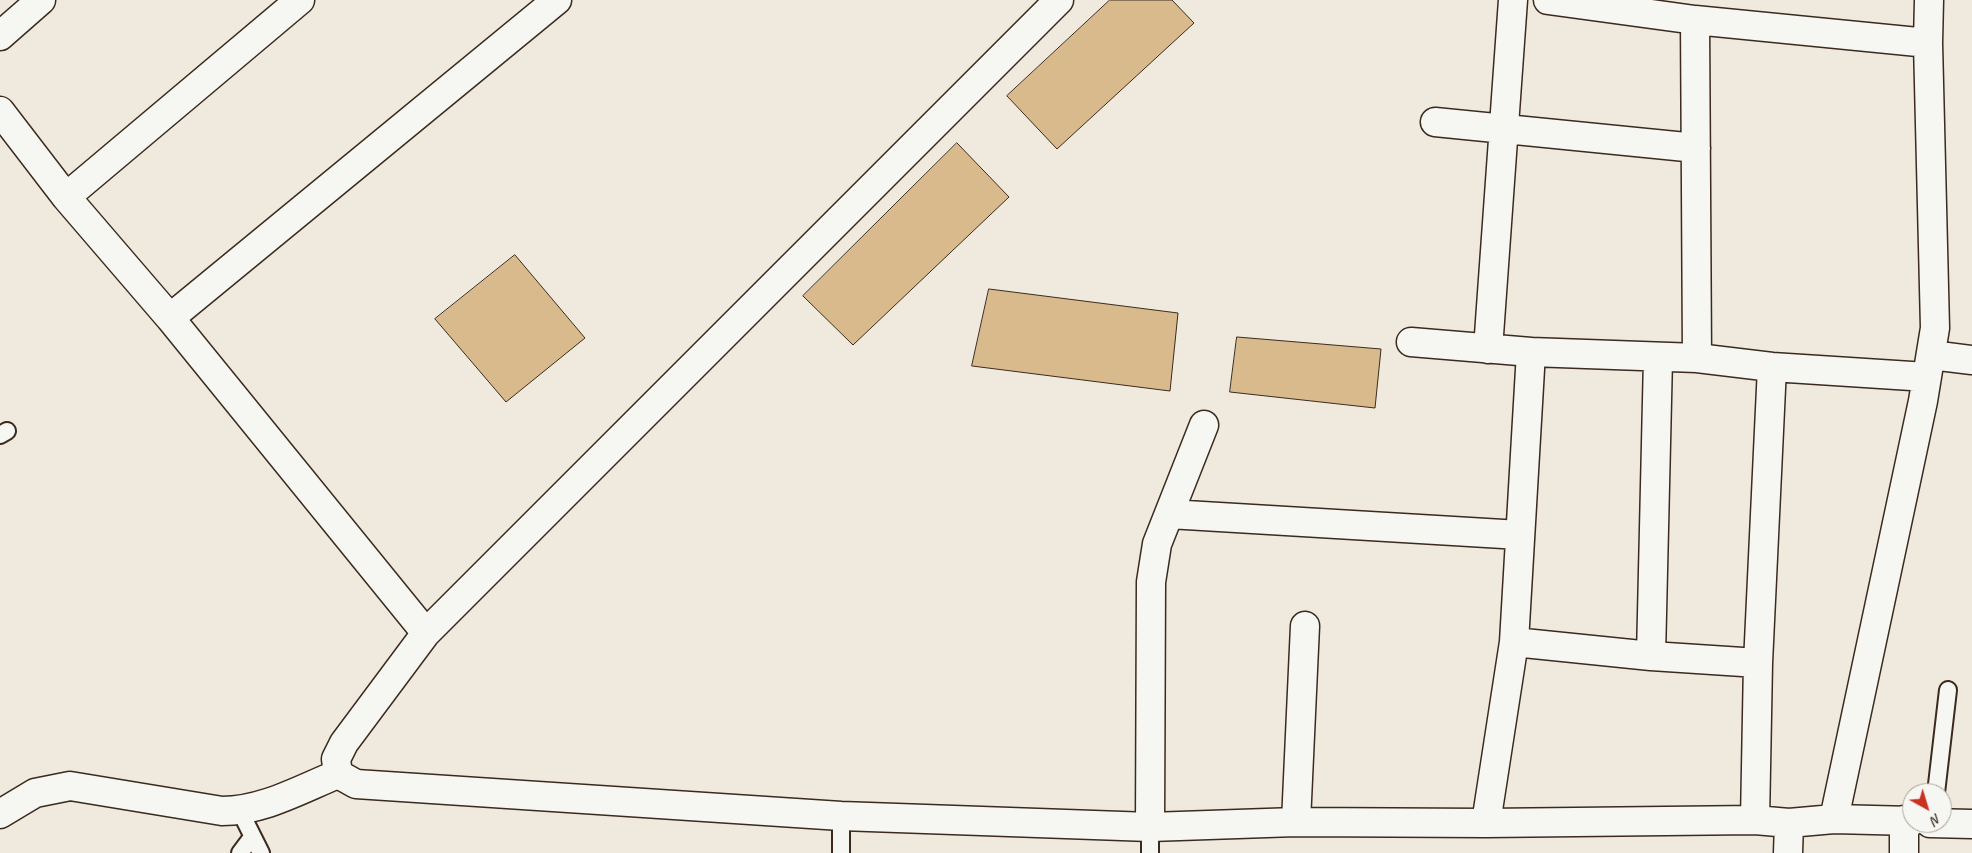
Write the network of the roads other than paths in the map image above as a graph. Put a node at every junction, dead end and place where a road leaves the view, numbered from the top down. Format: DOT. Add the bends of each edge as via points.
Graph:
graph roads {
  1 [pos="41,0"];
  2 [pos="300,0"];
  3 [pos="557,0"];
  4 [pos="1058,0"];
  5 [pos="1513,0"];
  6 [pos="1548,0"];
  7 [pos="1930,0"];
  8 [pos="1695,20"];
  9 [pos="0,36"];
  10 [pos="1928,43"];
  11 [pos="0,111"];
  12 [pos="1435,122"];
  13 [pos="1504,129"];
  14 [pos="1696,148"];
  15 [pos="66,197"];
  16 [pos="170,318"];
  17 [pos="1411,342"];
  18 [pos="1488,349"];
  19 [pos="1531,352"];
  20 [pos="1658,358"];
  21 [pos="1697,358"];
  22 [pos="1972,360"];
  23 [pos="1929,366"];
  24 [pos="1772,367"];
  25 [pos="1204,425"];
  26 [pos="1169,514"];
  27 [pos="1520,535"];
  28 [pos="1305,626"];
  29 [pos="426,633"];
  30 [pos="1514,642"];
  31 [pos="1651,656"];
  32 [pos="1758,663"];
  33 [pos="1948,690"];
  34 [pos="338,774"];
  35 [pos="1937,783"];
  36 [pos="240,811"];
  37 [pos="0,814"];
  38 [pos="841,816"];
  39 [pos="1834,819"];
  40 [pos="1755,820"];
  41 [pos="1902,821"];
  42 [pos="1296,822"];
  43 [pos="1486,823"];
  44 [pos="1789,823"];
  45 [pos="1952,823"];
  46 [pos="1972,824"];
  47 [pos="1916,833"];
  48 [pos="252,837"];
  49 [pos="1150,840"];
  50 [pos="240,853"];
  51 [pos="260,853"];
  52 [pos="841,853"];
  53 [pos="1788,853"];
  54 [pos="1904,853"];
  1 -- 9 [label="street"];
  2 -- 15 [label="street"];
  3 -- 16 [label="street"];
  4 -- 29 [label="street"];
  5 -- 13 [label="street"];
  6 -- 8 [label="street"];
  7 -- 10 [label="street"];
  8 -- 10 [label="street"];
  8 -- 14 [label="street"];
  10 -- 23 [label="street" via="1935,328"];
  11 -- 15 [label="street"];
  12 -- 13 [label="street"];
  13 -- 14 [label="street"];
  13 -- 18 [label="street"];
  14 -- 21 [label="street"];
  15 -- 16 [label="street"];
  16 -- 29 [label="street"];
  17 -- 18 [label="street"];
  18 -- 19 [label="street"];
  19 -- 20 [label="street"];
  19 -- 27 [label="street"];
  20 -- 21 [label="street"];
  20 -- 31 [label="street"];
  21 -- 24 [label="street"];
  22 -- 23 [label="street"];
  23 -- 24 [label="street"];
  23 -- 39 [label="street"];
  24 -- 32 [label="street"];
  25 -- 26 [label="street"];
  26 -- 27 [label="street"];
  26 -- 49 [label="street" via="1157,544 1150,582"];
  27 -- 30 [label="street"];
  28 -- 42 [label="street"];
  29 -- 34 [label="street" via="344,743 336,759"];
  30 -- 31 [label="street"];
  30 -- 43 [label="street"];
  31 -- 32 [label="street"];
  32 -- 40 [label="street"];
  33 -- 35 [label="lane"];
  34 -- 36 [label="street" via="259,807"];
  34 -- 38 [label="street" via="356,784"];
  36 -- 37 [label="street" via="70,786 35,793"];
  36 -- 48 [label="lane"];
  38 -- 49 [label="street"];
  38 -- 52 [label="lane"];
  39 -- 41 [label="street"];
  39 -- 44 [label="street"];
  40 -- 43 [label="street"];
  40 -- 44 [label="street"];
  42 -- 43 [label="street"];
  42 -- 49 [label="street"];
  44 -- 53 [label="street"];
  45 -- 46 [label="street"];
  47 -- 54 [label="street"];
  48 -- 50 [label="lane"];
  48 -- 51 [label="lane"];
}
